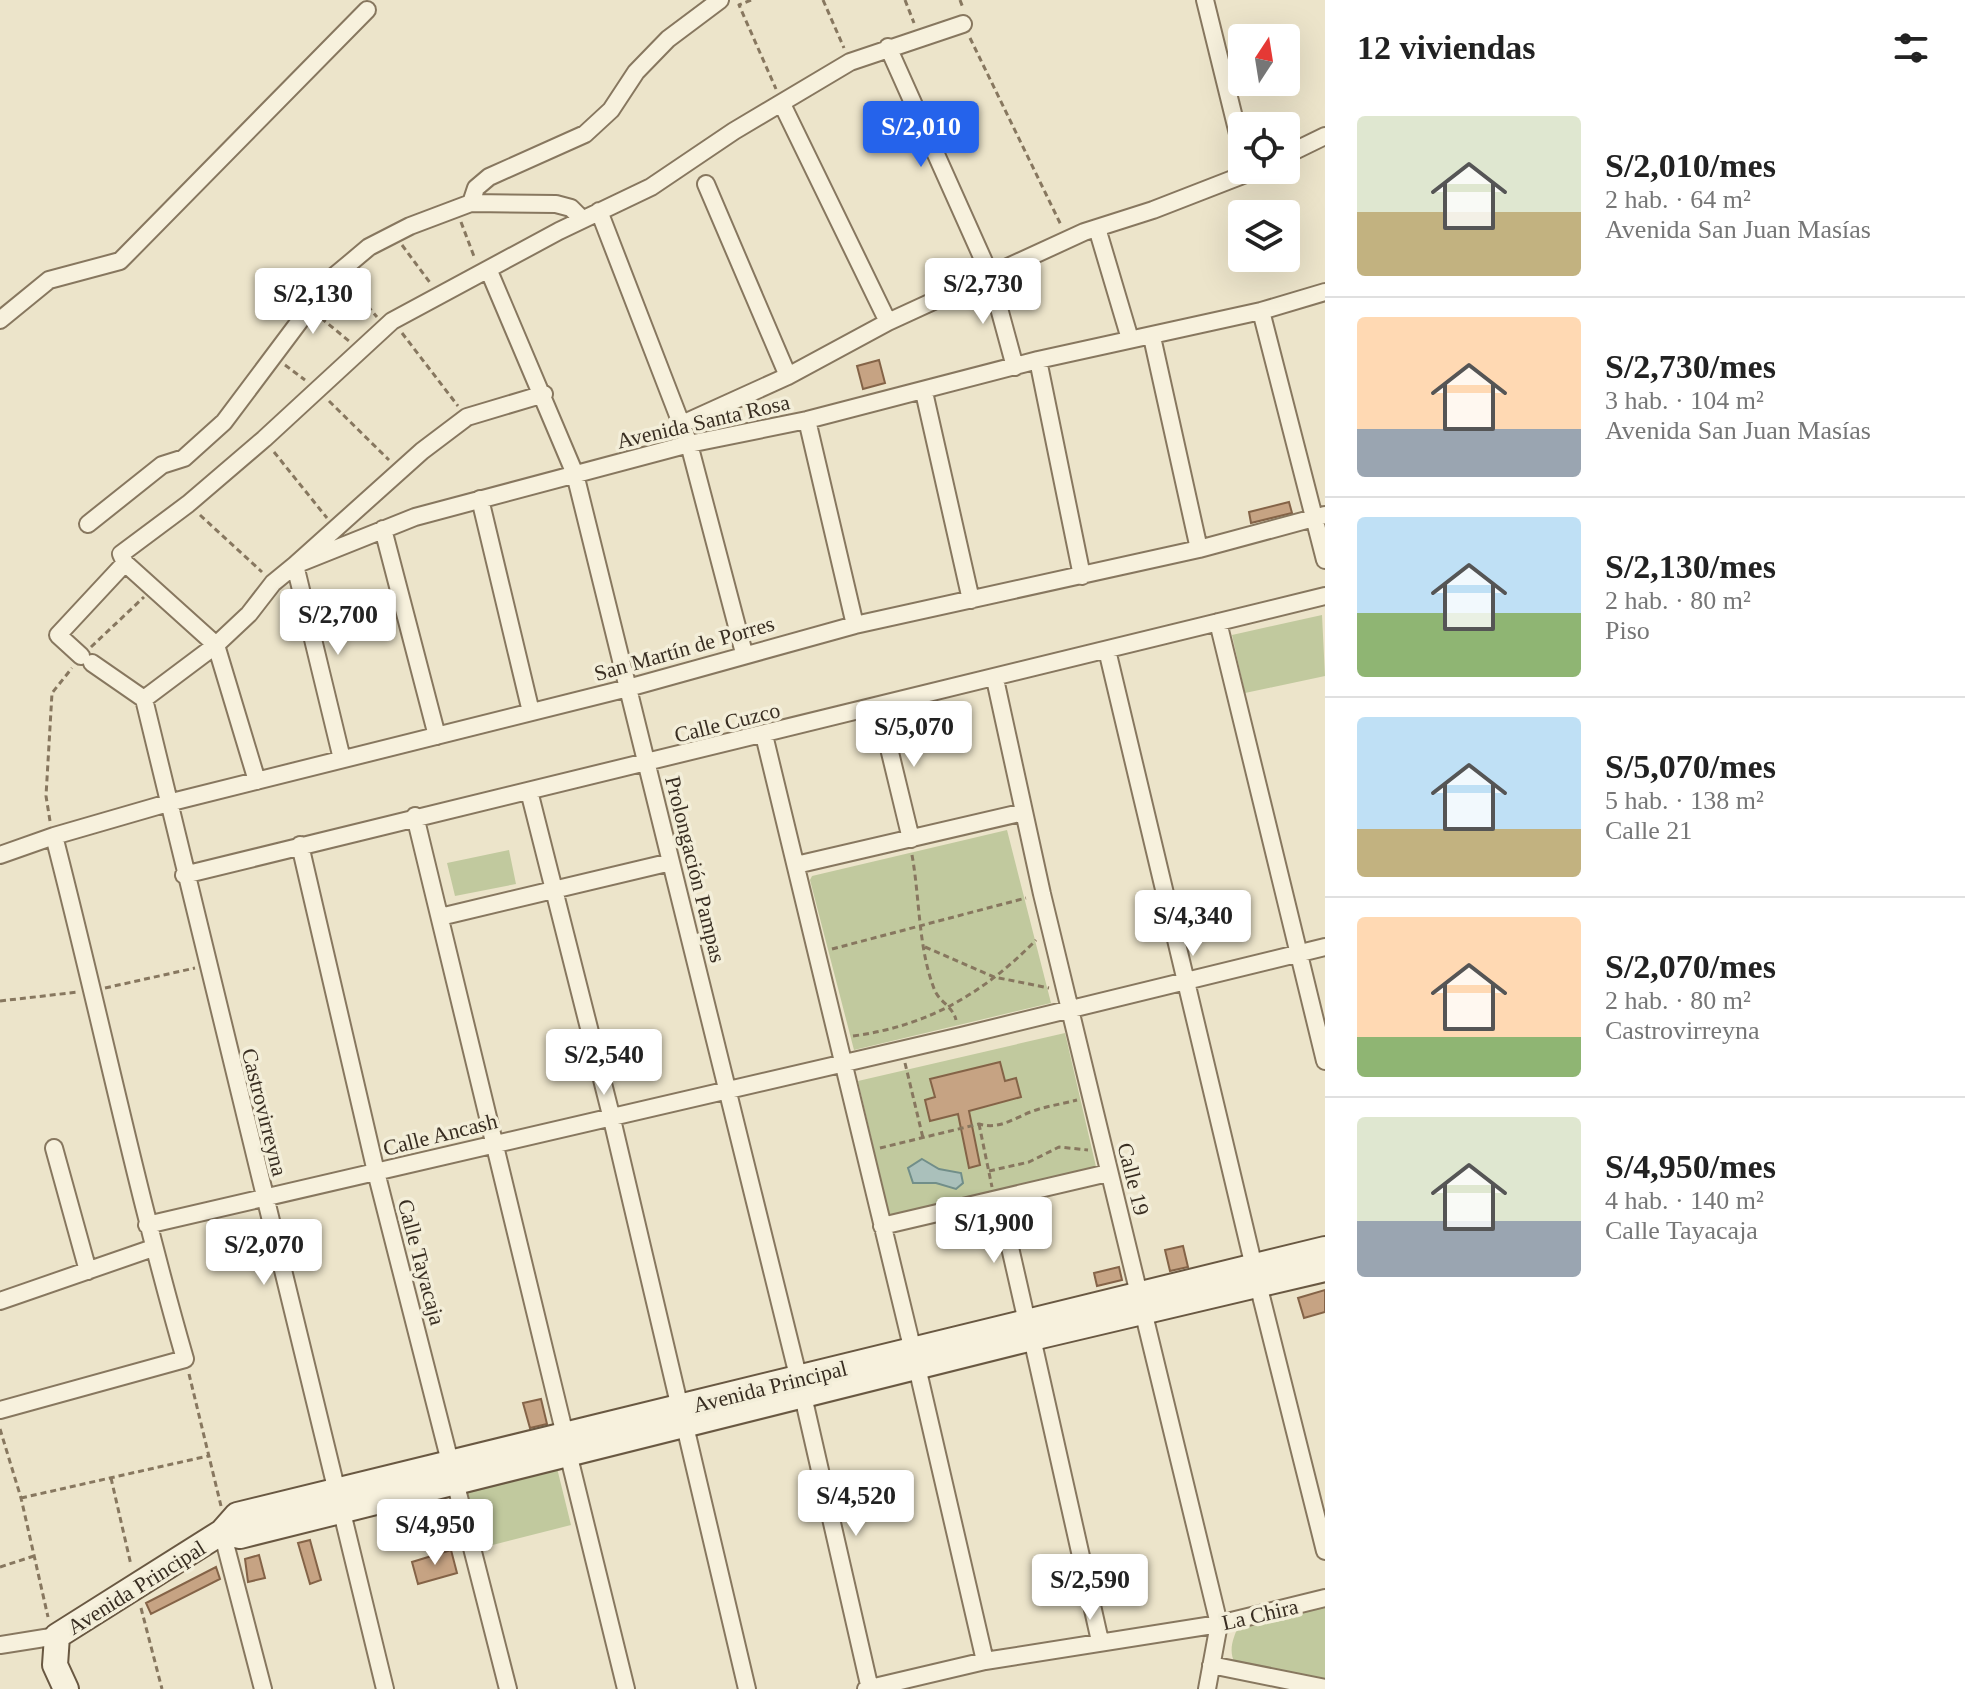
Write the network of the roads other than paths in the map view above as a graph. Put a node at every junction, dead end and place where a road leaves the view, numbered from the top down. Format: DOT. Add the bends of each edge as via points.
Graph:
graph roads {
  1 [pos="720,0"];
  2 [pos="1205,0"];
  3 [pos="367,10"];
  4 [pos="963,24"];
  5 [pos="888,47"];
  6 [pos="782,104"];
  7 [pos="1233,112"];
  8 [pos="1325,136"];
  9 [pos="1300,148"];
  10 [pos="1228,179"];
  11 [pos="706,184"];
  12 [pos="464,205"];
  13 [pos="599,211"];
  14 [pos="582,219"];
  15 [pos="1097,228"];
  16 [pos="485,273"];
  17 [pos="990,275"];
  18 [pos="1325,292"];
  19 [pos="1261,311"];
  20 [pos="0,320"];
  21 [pos="888,322"];
  22 [pos="1152,337"];
  23 [pos="1130,339"];
  24 [pos="1038,360"];
  25 [pos="1015,367"];
  26 [pos="788,376"];
  27 [pos="924,392"];
  28 [pos="544,394"];
  29 [pos="807,420"];
  30 [pos="682,424"];
  31 [pos="689,444"];
  32 [pos="575,474"];
  33 [pos="480,499"];
  34 [pos="1320,516"];
  35 [pos="88,524"];
  36 [pos="383,529"];
  37 [pos="1199,549"];
  38 [pos="1325,560"];
  39 [pos="125,563"];
  40 [pos="295,565"];
  41 [pos="1082,576"];
  42 [pos="1325,596"];
  43 [pos="971,600"];
  44 [pos="1218,622"];
  45 [pos="855,625"];
  46 [pos="216,645"];
  47 [pos="1107,650"];
  48 [pos="744,653"];
  49 [pos="995,679"];
  50 [pos="628,688"];
  51 [pos="144,699"];
  52 [pos="879,707"];
  53 [pos="531,712"];
  54 [pos="764,735"];
  55 [pos="437,736"];
  56 [pos="342,759"];
  57 [pos="647,764"];
  58 [pos="257,781"];
  59 [pos="529,791"];
  60 [pos="168,803"];
  61 [pos="1024,812"];
  62 [pos="415,816"];
  63 [pos="56,835"];
  64 [pos="910,840"];
  65 [pos="300,845"];
  66 [pos="0,855"];
  67 [pos="671,862"];
  68 [pos="796,865"];
  69 [pos="184,875"];
  70 [pos="553,889"];
  71 [pos="440,917"];
  72 [pos="1325,947"];
  73 [pos="1298,953"];
  74 [pos="1185,981"];
  75 [pos="1068,1001"];
  76 [pos="1325,1061"];
  77 [pos="844,1062"];
  78 [pos="728,1088"];
  79 [pos="611,1115"];
  80 [pos="495,1143"];
  81 [pos="54,1148"];
  82 [pos="1107,1164"];
  83 [pos="376,1172"];
  84 [pos="262,1195"];
  85 [pos="997,1200"];
  86 [pos="147,1225"];
  87 [pos="882,1226"];
  88 [pos="153,1248"];
  89 [pos="1325,1249"];
  90 [pos="1325,1269"];
  91 [pos="88,1271"];
  92 [pos="1256,1275"];
  93 [pos="0,1301"];
  94 [pos="1144,1304"];
  95 [pos="1029,1330"];
  96 [pos="915,1359"];
  97 [pos="801,1387"];
  98 [pos="0,1410"];
  99 [pos="682,1417"];
  100 [pos="567,1444"];
  101 [pos="453,1471"];
  102 [pos="338,1500"];
  103 [pos="222,1532"];
  104 [pos="1325,1551"];
  105 [pos="1325,1598"];
  106 [pos="1219,1624"];
  107 [pos="55,1636"];
  108 [pos="1100,1641"];
  109 [pos="0,1645"];
  110 [pos="985,1661"];
  111 [pos="1211,1665"];
  112 [pos="1325,1688"];
  113 [pos="66,1689"];
  114 [pos="263,1689"];
  115 [pos="385,1689"];
  116 [pos="508,1689"];
  117 [pos="626,1689"];
  118 [pos="747,1689"];
  119 [pos="868,1689"];
  120 [pos="1207,1689"];
  1 -- 12 [label="street" via="668,39 585,134 489,177"];
  2 -- 7 [label="street"];
  3 -- 20 [label="street" via="120,261 49,280"];
  4 -- 5 [label="street"];
  5 -- 6 [label="street" via="850,62"];
  5 -- 17 [label="street"];
  6 -- 13 [label="street" via="651,187"];
  6 -- 21 [label="street"];
  8 -- 9 [label="street"];
  10 -- 15 [label="street"];
  11 -- 26 [label="street"];
  12 -- 14 [label="street" via="556,204 571,208"];
  12 -- 35 [label="street" via="393,233 339,271 224,422 184,458 164,464"];
  13 -- 14 [label="street"];
  13 -- 30 [label="street"];
  14 -- 16 [label="street"];
  15 -- 17 [label="street"];
  15 -- 23 [label="street"];
  16 -- 28 [label="street, Prolongación Pampas"];
  16 -- 39 [label="street" via="388,323 264,439 188,504 131,543 121,554"];
  17 -- 21 [label="street"];
  17 -- 25 [label="street"];
  18 -- 19 [label="street, Avenida Santa Rosa"];
  19 -- 22 [label="street, Avenida Santa Rosa"];
  19 -- 34 [label="street"];
  21 -- 26 [label="street"];
  22 -- 23 [label="street, Avenida Santa Rosa"];
  22 -- 37 [label="street"];
  23 -- 24 [label="street, Avenida Santa Rosa"];
  24 -- 25 [label="street, Avenida Santa Rosa"];
  24 -- 41 [label="street"];
  25 -- 27 [label="street, Avenida Santa Rosa"];
  26 -- 30 [label="street"];
  27 -- 29 [label="street, Avenida Santa Rosa"];
  27 -- 43 [label="street"];
  28 -- 32 [label="street, Prolongación Pampas"];
  28 -- 40 [label="street" via="467,417"];
  29 -- 31 [label="street, Avenida Santa Rosa"];
  29 -- 45 [label="street"];
  30 -- 31 [label="street"];
  31 -- 32 [label="street, Avenida Santa Rosa"];
  31 -- 48 [label="street"];
  32 -- 33 [label="street, Avenida Santa Rosa"];
  32 -- 50 [label="street, Prolongación Pampas"];
  33 -- 36 [label="street, Avenida Santa Rosa"];
  33 -- 53 [label="street"];
  34 -- 37 [label="street, San Martín de Porres"];
  34 -- 38 [label="street"];
  36 -- 40 [label="street, Avenida Santa Rosa"];
  36 -- 55 [label="street"];
  37 -- 41 [label="street, San Martín de Porres"];
  39 -- 46 [label="street"];
  39 -- 51 [label="street" via="58,635"];
  40 -- 46 [label="street, Avenida Santa Rosa"];
  40 -- 56 [label="street"];
  41 -- 43 [label="street, San Martín de Porres"];
  42 -- 44 [label="street, Calle Cuzco"];
  43 -- 45 [label="street, San Martín de Porres"];
  44 -- 47 [label="street, Calle Cuzco"];
  44 -- 73 [label="street"];
  45 -- 48 [label="street, San Martín de Porres"];
  46 -- 51 [label="street, Avenida Santa Rosa"];
  46 -- 58 [label="street"];
  47 -- 49 [label="street, Calle Cuzco"];
  47 -- 74 [label="street"];
  48 -- 50 [label="street, San Martín de Porres"];
  49 -- 52 [label="street, Calle Cuzco"];
  49 -- 61 [label="street, Calle 19"];
  50 -- 53 [label="street, San Martín de Porres"];
  50 -- 57 [label="street, Prolongación Pampas"];
  51 -- 60 [label="street, Castrovirreyna"];
  52 -- 54 [label="street, Calle Cuzco"];
  52 -- 64 [label="street"];
  53 -- 55 [label="street, San Martín de Porres"];
  54 -- 57 [label="street, Calle Cuzco"];
  54 -- 68 [label="street"];
  55 -- 56 [label="street, San Martín de Porres"];
  56 -- 58 [label="street, San Martín de Porres"];
  57 -- 59 [label="street, Calle Cuzco"];
  57 -- 67 [label="street, Prolongación Pampas"];
  58 -- 60 [label="street, San Martín de Porres"];
  59 -- 62 [label="street, Calle Cuzco"];
  59 -- 70 [label="street"];
  60 -- 63 [label="street, San Martín de Porres"];
  60 -- 69 [label="street, Castrovirreyna"];
  61 -- 64 [label="street"];
  61 -- 75 [label="street, Calle 19"];
  62 -- 65 [label="street, Calle Cuzco"];
  62 -- 71 [label="street"];
  63 -- 66 [label="street, San Martín de Porres"];
  63 -- 86 [label="street"];
  64 -- 68 [label="street"];
  65 -- 69 [label="street, Calle Cuzco"];
  65 -- 83 [label="street, Calle Tayacaja"];
  67 -- 70 [label="street"];
  67 -- 78 [label="street, Prolongación Pampas"];
  68 -- 77 [label="street"];
  69 -- 84 [label="street, Castrovirreyna"];
  70 -- 71 [label="street"];
  70 -- 79 [label="street"];
  71 -- 80 [label="street"];
  72 -- 73 [label="street, Calle Ancash"];
  73 -- 74 [label="street, Calle Ancash"];
  73 -- 76 [label="street"];
  74 -- 75 [label="street, Calle Ancash"];
  74 -- 92 [label="street"];
  75 -- 77 [label="street, Calle Ancash" via="961,1036"];
  75 -- 82 [label="street, Calle 19"];
  77 -- 78 [label="street, Calle Ancash"];
  77 -- 87 [label="street"];
  78 -- 79 [label="street, Calle Ancash"];
  78 -- 97 [label="street, Prolongación Pampas"];
  79 -- 80 [label="street, Calle Ancash"];
  79 -- 99 [label="street"];
  80 -- 83 [label="street, Calle Ancash"];
  80 -- 100 [label="street"];
  81 -- 91 [label="street"];
  82 -- 85 [label="street"];
  82 -- 94 [label="street, Calle 19"];
  83 -- 84 [label="street, Calle Ancash"];
  83 -- 101 [label="street, Calle Tayacaja"];
  84 -- 86 [label="street, Calle Ancash"];
  84 -- 102 [label="street, Castrovirreyna"];
  85 -- 87 [label="street"];
  85 -- 95 [label="street"];
  86 -- 88 [label="street"];
  87 -- 96 [label="street"];
  88 -- 91 [label="street"];
  88 -- 98 [label="street" via="185,1359"];
  89 -- 92 [label="street, Avenida Principal"];
  90 -- 92 [label="street, Avenida Principal"];
  91 -- 93 [label="street"];
  92 -- 94 [label="street, Avenida Principal"];
  92 -- 104 [label="street"];
  94 -- 95 [label="street, Avenida Principal"];
  94 -- 106 [label="street, Calle 19"];
  95 -- 96 [label="street, Avenida Principal"];
  95 -- 108 [label="street"];
  96 -- 97 [label="street, Avenida Principal"];
  96 -- 110 [label="street"];
  97 -- 99 [label="street, Avenida Principal"];
  97 -- 119 [label="street, Prolongación Pampas"];
  99 -- 100 [label="street, Avenida Principal"];
  99 -- 118 [label="street"];
  100 -- 101 [label="street, Avenida Principal"];
  100 -- 117 [label="street"];
  101 -- 102 [label="street, Avenida Principal"];
  101 -- 116 [label="street, Calle Tayacaja"];
  102 -- 103 [label="street, Avenida Principal" via="237,1515"];
  102 -- 115 [label="street, Castrovirreyna"];
  103 -- 107 [label="street, Avenida Principal"];
  103 -- 114 [label="street"];
  105 -- 106 [label="street, La Chira"];
  106 -- 108 [label="street, La Chira"];
  106 -- 111 [label="street, Calle 19"];
  107 -- 109 [label="street, Avenida Principal"];
  107 -- 113 [label="street" via="55,1665"];
  108 -- 110 [label="street, La Chira"];
  110 -- 119 [label="street, La Chira"];
  111 -- 112 [label="street"];
  111 -- 120 [label="street, Calle 19"];
}
